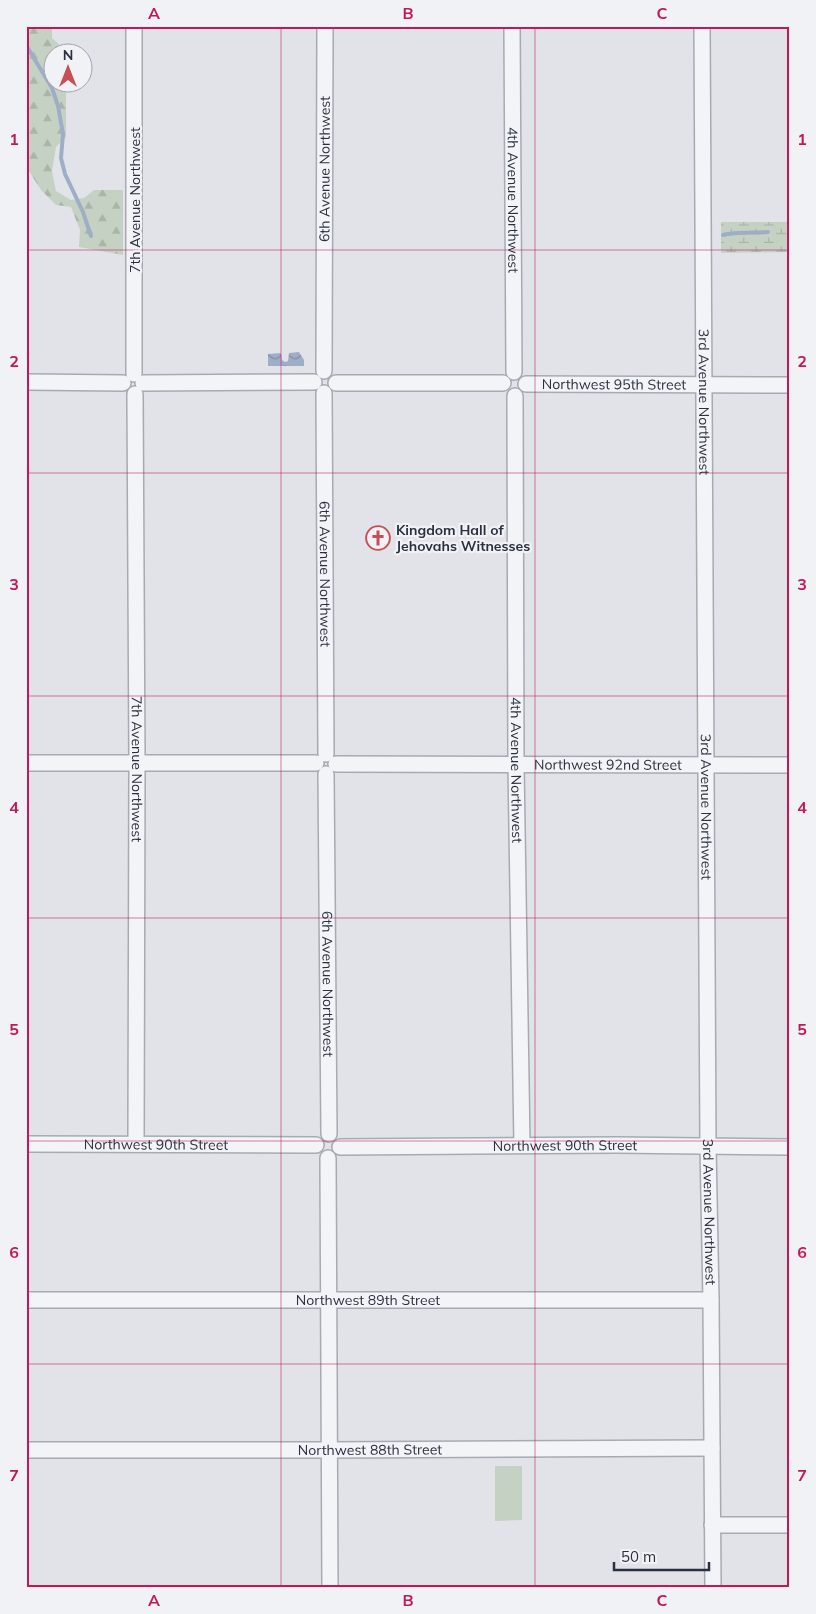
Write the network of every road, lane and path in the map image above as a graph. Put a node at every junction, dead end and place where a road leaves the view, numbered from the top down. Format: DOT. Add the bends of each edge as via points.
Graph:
graph roads {
  1 [pos="134,26"];
  2 [pos="325,26"];
  3 [pos="512,26"];
  4 [pos="702,26"];
  5 [pos="324,371"];
  6 [pos="514,372"];
  7 [pos="26,382"];
  8 [pos="314,382"];
  9 [pos="503,383"];
  10 [pos="134,384"];
  11 [pos="526,384"];
  12 [pos="704,384"];
  13 [pos="790,385"];
  14 [pos="330,388"];
  15 [pos="514,396"];
  16 [pos="26,763"];
  17 [pos="137,763"];
  18 [pos="326,764"];
  19 [pos="516,765"];
  20 [pos="706,765"];
  21 [pos="790,765"];
  22 [pos="329,1134"];
  23 [pos="26,1144"];
  24 [pos="136,1144"];
  25 [pos="316,1145"];
  26 [pos="522,1145"];
  27 [pos="708,1146"];
  28 [pos="340,1147"];
  29 [pos="790,1147"];
  30 [pos="328,1158"];
  31 [pos="26,1300"];
  32 [pos="329,1300"];
  33 [pos="711,1300"];
  34 [pos="712,1448"];
  35 [pos="26,1450"];
  36 [pos="329,1450"];
  37 [pos="712,1524"];
  38 [pos="790,1525"];
  39 [pos="330,1588"];
  40 [pos="713,1588"];
  1 -- 10 [label="street, 7th Avenue Northwest"];
  2 -- 5 [label="street, 6th Avenue Northwest"];
  3 -- 6 [label="street, 4th Avenue Northwest"];
  4 -- 12 [label="street, 3rd Avenue Northwest"];
  5 -- 8 [label="street"];
  5 -- 14 [label="street" via="332,374"];
  6 -- 9 [label="street" via="507,375"];
  6 -- 11 [label="street" via="522,375"];
  7 -- 10 [label="street"];
  8 -- 10 [label="street"];
  8 -- 14 [label="street" via="316,390"];
  9 -- 14 [label="street"];
  9 -- 15 [label="street" via="506,392"];
  10 -- 17 [label="street, 7th Avenue Northwest"];
  11 -- 12 [label="street, Northwest 95th Street"];
  11 -- 15 [label="street" via="522,393"];
  12 -- 13 [label="street, Northwest 95th Street"];
  12 -- 20 [label="street, 3rd Avenue Northwest"];
  14 -- 18 [label="street, 6th Avenue Northwest"];
  15 -- 19 [label="street, 4th Avenue Northwest"];
  16 -- 17 [label="street, Northwest 92nd Street"];
  17 -- 18 [label="street, Northwest 92nd Street"];
  17 -- 24 [label="street, 7th Avenue Northwest"];
  18 -- 19 [label="street, Northwest 92nd Street"];
  18 -- 22 [label="street, 6th Avenue Northwest"];
  19 -- 20 [label="street, Northwest 92nd Street"];
  19 -- 26 [label="street, 4th Avenue Northwest"];
  20 -- 21 [label="street, Northwest 92nd Street"];
  20 -- 27 [label="street, 3rd Avenue Northwest"];
  22 -- 25 [label="street" via="320,1137"];
  22 -- 28 [label="street" via="338,1139"];
  23 -- 24 [label="street, Northwest 90th Street"];
  24 -- 25 [label="street, Northwest 90th Street"];
  25 -- 30 [label="street" via="319,1154"];
  26 -- 27 [label="street, Northwest 90th Street"];
  26 -- 28 [label="street, Northwest 90th Street"];
  27 -- 29 [label="street, Northwest 90th Street"];
  27 -- 33 [label="street, 3rd Avenue Northwest"];
  28 -- 30 [label="street" via="337,1154"];
  30 -- 32 [label="street"];
  31 -- 32 [label="street, Northwest 89th Street"];
  32 -- 33 [label="street, Northwest 89th Street"];
  32 -- 36 [label="street"];
  33 -- 34 [label="street, 3rd Avenue Northwest"];
  34 -- 36 [label="street, Northwest 88th Street"];
  34 -- 37 [label="street, 3rd Avenue Northwest"];
  35 -- 36 [label="street, Northwest 88th Street"];
  36 -- 39 [label="street"];
  37 -- 38 [label="street"];
  37 -- 40 [label="street, 3rd Avenue Northwest"];
}
